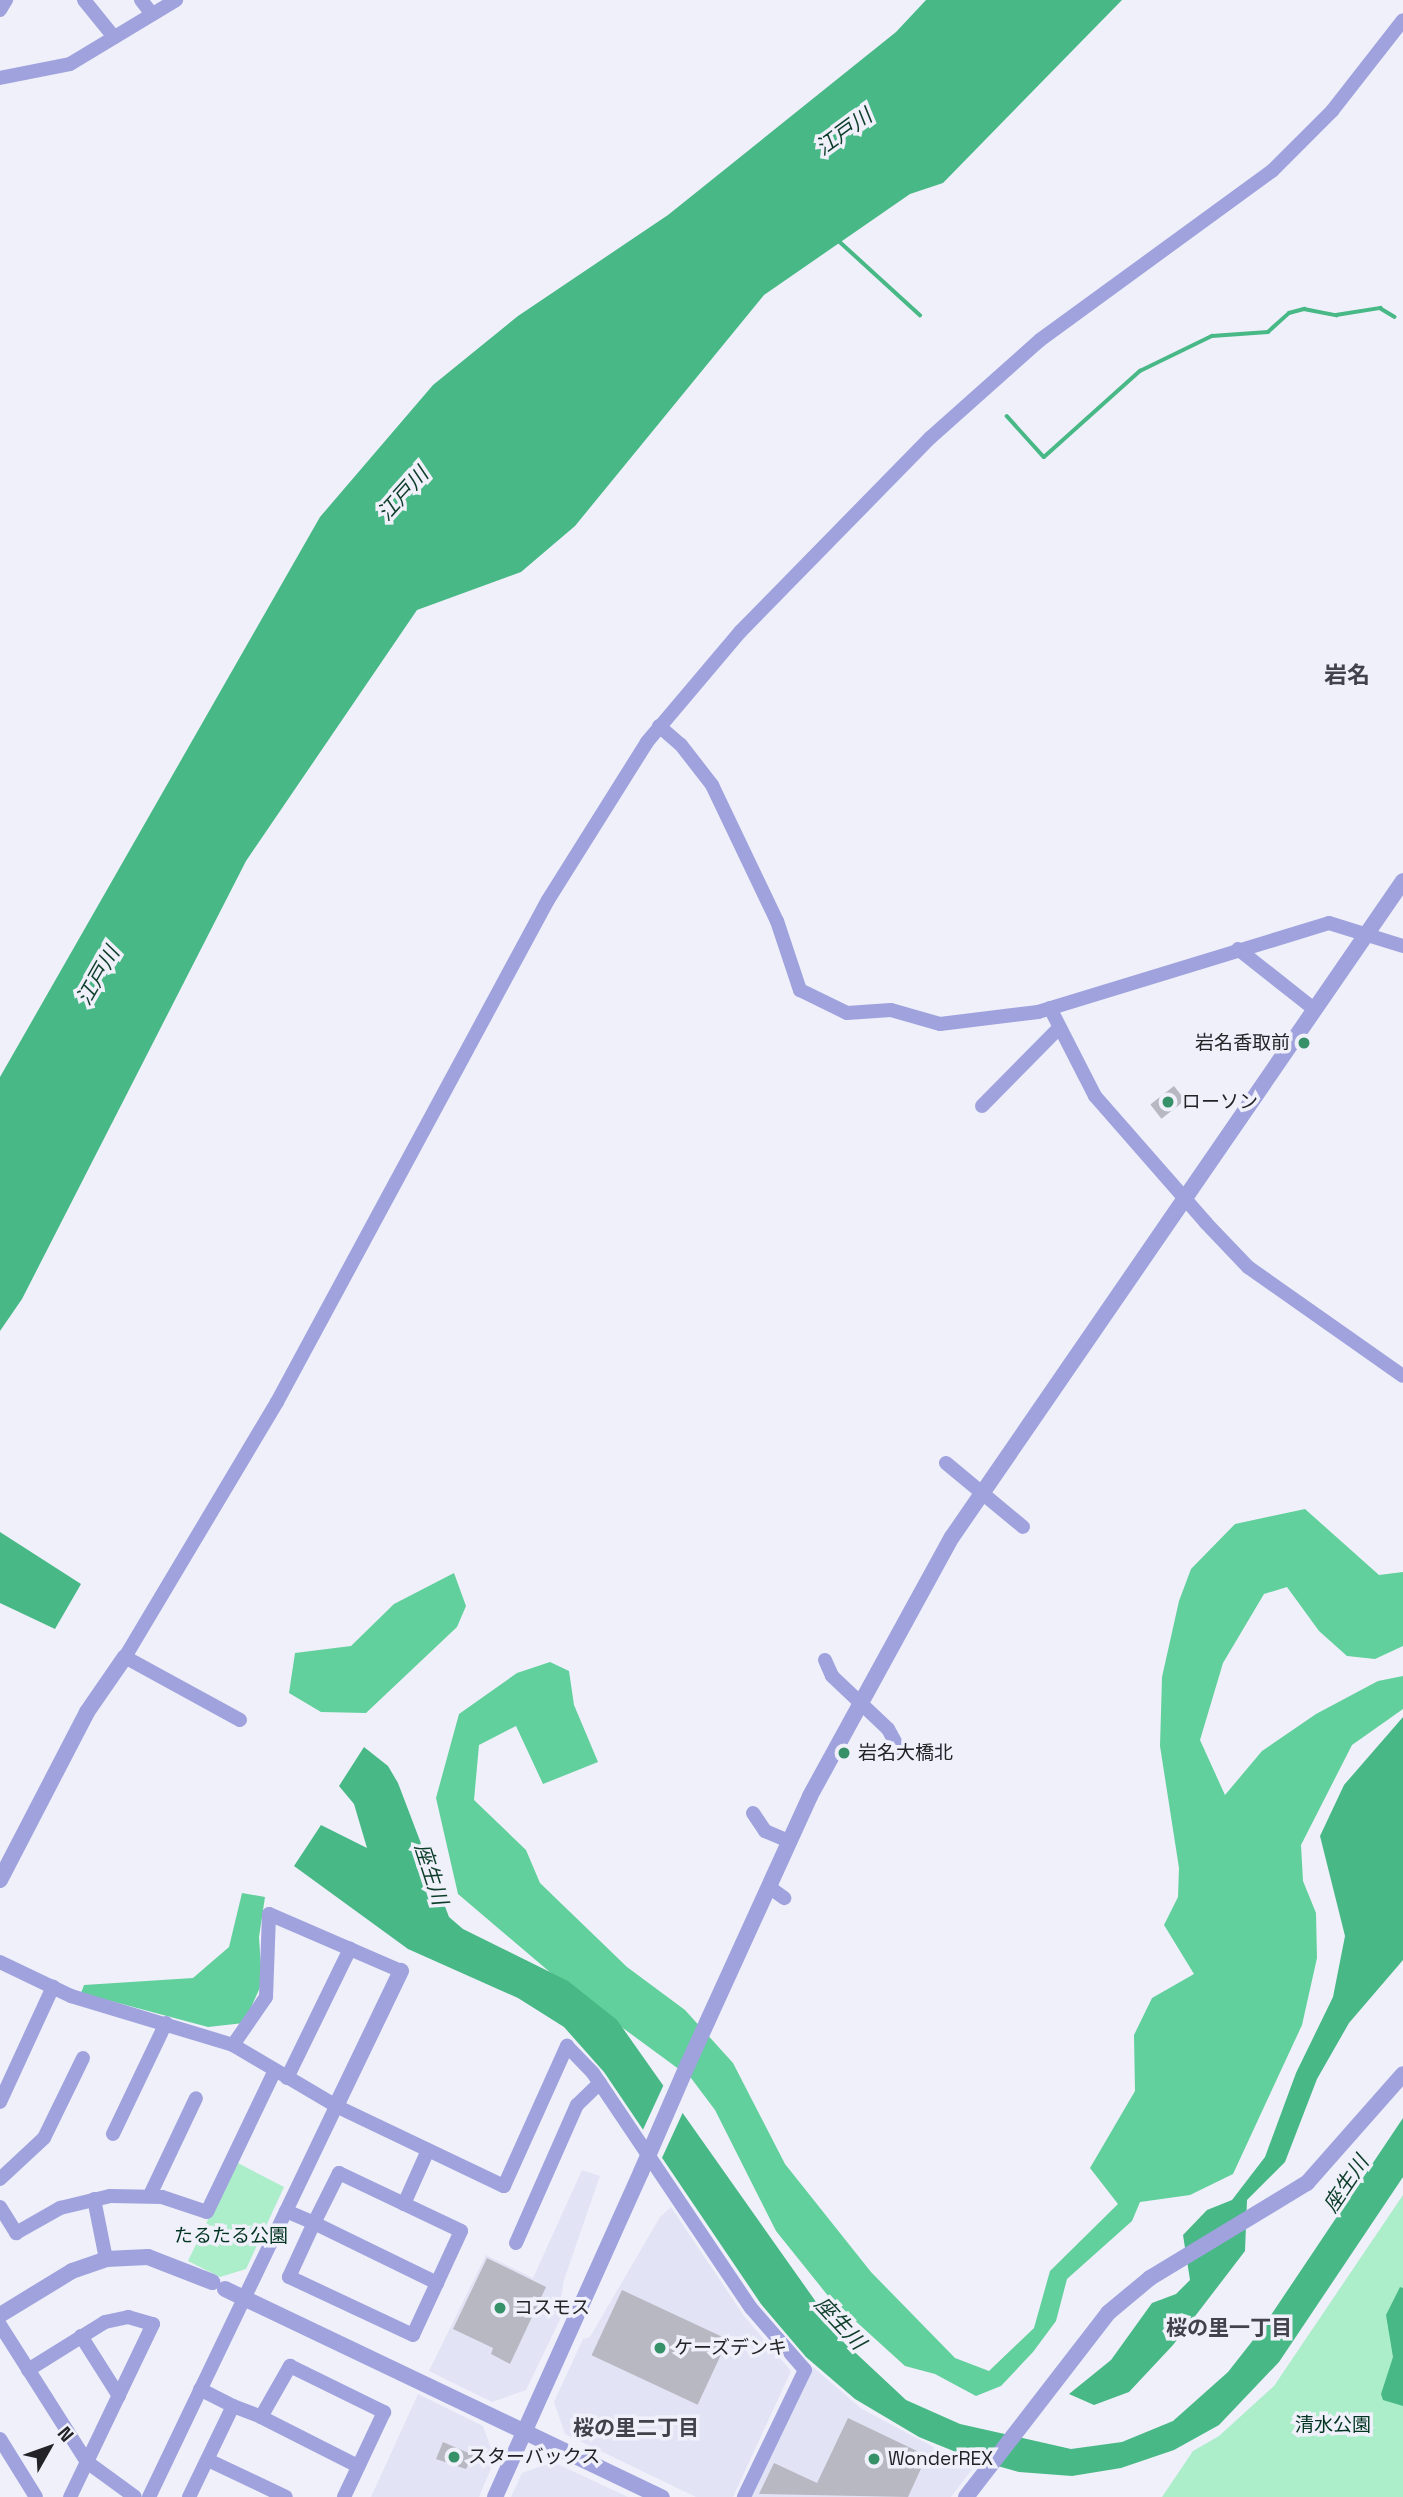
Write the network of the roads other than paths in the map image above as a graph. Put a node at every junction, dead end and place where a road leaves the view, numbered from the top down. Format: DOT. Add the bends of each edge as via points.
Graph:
graph roads {
  1 [pos="6,0"];
  2 [pos="84,0"];
  3 [pos="141,0"];
  4 [pos="176,0"];
  5 [pos="0,10"];
  6 [pos="152,14"];
  7 [pos="1403,20"];
  8 [pos="114,37"];
  9 [pos="0,78"];
  10 [pos="659,726"];
  11 [pos="1403,881"];
  12 [pos="1367,933"];
  13 [pos="1403,946"];
  14 [pos="1238,949"];
  15 [pos="1050,1008"];
  16 [pos="1314,1009"];
  17 [pos="1058,1028"];
  18 [pos="982,1106"];
  19 [pos="1184,1198"];
  20 [pos="1403,1376"];
  21 [pos="946,1463"];
  22 [pos="980,1493"];
  23 [pos="1023,1527"];
  24 [pos="125,1657"];
  25 [pos="825,1660"];
  26 [pos="857,1701"];
  27 [pos="240,1720"];
  28 [pos="899,1749"];
  29 [pos="753,1813"];
  30 [pos="789,1841"];
  31 [pos="0,1880"];
  32 [pos="769,1887"];
  33 [pos="784,1898"];
  34 [pos="349,1949"];
  35 [pos="0,1962"];
  36 [pos="401,1971"];
  37 [pos="53,1987"];
  38 [pos="166,2023"];
  39 [pos="233,2045"];
  40 [pos="83,2058"];
  41 [pos="281,2074"];
  42 [pos="1403,2074"];
  43 [pos="600,2083"];
  44 [pos="196,2098"];
  45 [pos="0,2102"];
  46 [pos="336,2106"];
  47 [pos="113,2134"];
  48 [pos="428,2150"];
  49 [pos="0,2179"];
  50 [pos="150,2195"];
  51 [pos="94,2199"];
  52 [pos="404,2204"];
  53 [pos="0,2207"];
  54 [pos="286,2211"];
  55 [pos="314,2224"];
  56 [pos="516,2243"];
  57 [pos="106,2259"];
  58 [pos="437,2283"];
  59 [pos="245,2299"];
  60 [pos="0,2315"];
  61 [pos="0,2325"];
  62 [pos="81,2336"];
  63 [pos="28,2370"];
  64 [pos="200,2389"];
  65 [pos="118,2396"];
  66 [pos="233,2406"];
  67 [pos="261,2417"];
  68 [pos="525,2431"];
  69 [pos="0,2439"];
  70 [pos="208,2460"];
  71 [pos="87,2462"];
  72 [pos="358,2466"];
  73 [pos="36,2497"];
  74 [pos="70,2497"];
  75 [pos="135,2497"];
  76 [pos="149,2497"];
  77 [pos="189,2497"];
  78 [pos="286,2497"];
  79 [pos="344,2497"];
  80 [pos="495,2497"];
  81 [pos="662,2497"];
  82 [pos="744,2497"];
  83 [pos="966,2497"];
  1 -- 5 [label="street"];
  2 -- 8 [label="street"];
  3 -- 6 [label="street"];
  4 -- 6 [label="street"];
  6 -- 8 [label="street"];
  7 -- 10 [label="street" via="1332,111 1272,171 1040,340 925,443 740,632"];
  8 -- 9 [label="street" via="69,64"];
  10 -- 15 [label="street" via="712,785 777,921 794,980 808,996 847,1013 891,1010 940,1024"];
  10 -- 24 [label="street" via="541,912 277,1402"];
  11 -- 12 [label="street"];
  12 -- 13 [label="street"];
  12 -- 14 [label="street" via="1329,923"];
  12 -- 16 [label="street"];
  14 -- 15 [label="street"];
  14 -- 16 [label="street"];
  15 -- 17 [label="street"];
  16 -- 19 [label="street"];
  17 -- 18 [label="street"];
  17 -- 19 [label="street" via="1095,1096"];
  19 -- 20 [label="street" via="1248,1267"];
  19 -- 22 [label="street"];
  21 -- 22 [label="street"];
  22 -- 23 [label="street"];
  22 -- 26 [label="street"];
  24 -- 27 [label="street"];
  24 -- 31 [label="street" via="87,1712"];
  25 -- 26 [label="street" via="832,1676"];
  26 -- 28 [label="street" via="888,1729"];
  26 -- 30 [label="street"];
  29 -- 30 [label="street" via="765,1831"];
  30 -- 32 [label="street"];
  32 -- 33 [label="street"];
  32 -- 68 [label="street, bridge"];
  34 -- 36 [label="street"];
  34 -- 39 [label="street" via="269,1914 266,1997"];
  34 -- 41 [label="street"];
  35 -- 37 [label="street"];
  36 -- 46 [label="street"];
  37 -- 38 [label="street"];
  37 -- 45 [label="street"];
  38 -- 39 [label="street"];
  38 -- 47 [label="street"];
  39 -- 41 [label="street"];
  40 -- 49 [label="street" via="44,2138"];
  41 -- 46 [label="street"];
  41 -- 50 [label="street" via="207,2212"];
  42 -- 83 [label="street" via="1345,2145 1293,2194 1150,2278 1108,2313"];
  43 -- 48 [label="street" via="567,2046 504,2186"];
  43 -- 56 [label="street" via="578,2105"];
  43 -- 82 [label="street" via="751,2308 805,2370"];
  44 -- 50 [label="street"];
  46 -- 48 [label="street"];
  46 -- 54 [label="street"];
  48 -- 52 [label="street"];
  50 -- 51 [label="street"];
  51 -- 53 [label="street" via="60,2208 16,2233"];
  51 -- 57 [label="street"];
  52 -- 55 [label="street" via="339,2173"];
  52 -- 58 [label="street" via="461,2231"];
  54 -- 55 [label="street"];
  54 -- 59 [label="street"];
  55 -- 58 [label="street"];
  55 -- 58 [label="street" via="289,2277 413,2335"];
  57 -- 59 [label="street" via="148,2257"];
  57 -- 60 [label="street" via="72,2270"];
  59 -- 64 [label="street"];
  59 -- 68 [label="street"];
  61 -- 63 [label="street"];
  62 -- 63 [label="street"];
  62 -- 65 [label="street"];
  62 -- 65 [label="street" via="116,2318 153,2324"];
  63 -- 71 [label="street"];
  64 -- 66 [label="street"];
  64 -- 76 [label="street"];
  65 -- 71 [label="street"];
  66 -- 67 [label="street"];
  66 -- 70 [label="street"];
  67 -- 72 [label="street"];
  67 -- 72 [label="street" via="290,2366 384,2412"];
  68 -- 80 [label="street"];
  68 -- 81 [label="street"];
  69 -- 73 [label="street"];
  70 -- 77 [label="street"];
  70 -- 78 [label="street"];
  71 -- 74 [label="street"];
  71 -- 75 [label="street"];
  72 -- 79 [label="street"];
}
